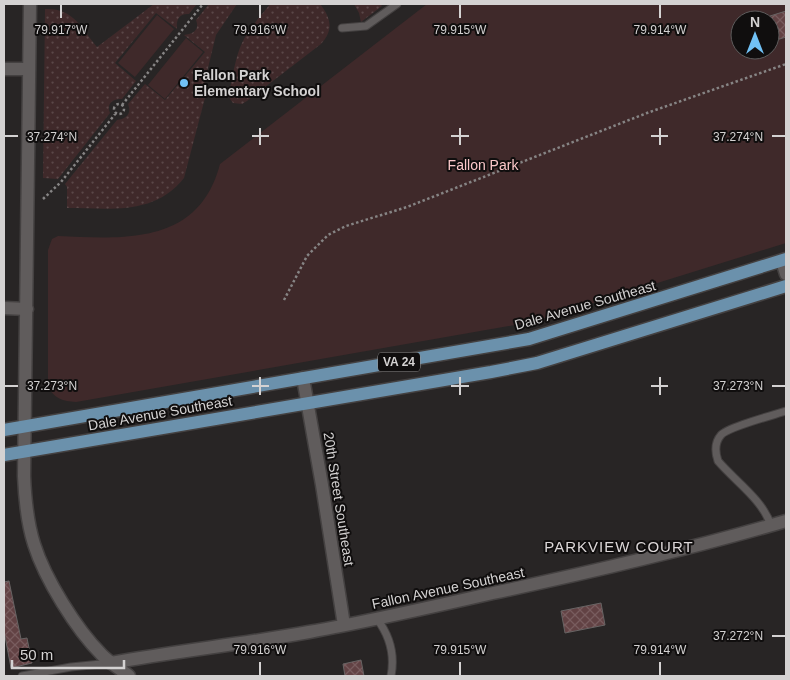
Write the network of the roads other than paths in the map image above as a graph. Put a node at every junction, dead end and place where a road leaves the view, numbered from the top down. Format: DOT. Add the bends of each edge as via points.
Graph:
graph roads {
  1 [pos="30,4"];
  2 [pos="397,4"];
  3 [pos="342,28"];
  4 [pos="4,69"];
  5 [pos="29,69"];
  6 [pos="784,260"];
  7 [pos="786,274"];
  8 [pos="786,286"];
  9 [pos="4,308"];
  10 [pos="27,309"];
  11 [pos="303,378"];
  12 [pos="307,404"];
  13 [pos="786,411"];
  14 [pos="25,427"];
  15 [pos="4,430"];
  16 [pos="24,452"];
  17 [pos="4,455"];
  18 [pos="786,521"];
  19 [pos="771,525"];
  20 [pos="377,619"];
  21 [pos="344,625"];
  22 [pos="111,663"];
  23 [pos="22,676"];
  24 [pos="129,676"];
  25 [pos="391,676"];
  1 -- 5 [label="street"];
  2 -- 3 [label="lane" via="366,26"];
  4 -- 5 [label="street"];
  5 -- 10 [label="street"];
  6 -- 7 [label="street"];
  6 -- 11 [label="main road, Dale Avenue Southeast / VA 24" via="529,339"];
  8 -- 12 [label="main road, Dale Avenue Southeast / VA 24" via="538,363"];
  9 -- 10 [label="street"];
  10 -- 14 [label="street"];
  11 -- 12 [label="street, 20th Street Southeast"];
  11 -- 14 [label="main road, Dale Avenue Southeast / VA 24"];
  12 -- 16 [label="main road, Dale Avenue Southeast / VA 24"];
  12 -- 21 [label="street, 20th Street Southeast"];
  13 -- 19 [label="lane" via="723,433 716,444 718,461 759,502"];
  14 -- 15 [label="main road, Dale Avenue Southeast / VA 24"];
  14 -- 16 [label="street"];
  16 -- 17 [label="main road, Dale Avenue Southeast / VA 24"];
  16 -- 22 [label="street" via="26,510 34,544 48,577 72,617"];
  18 -- 19 [label="street, Fallon Avenue Southeast"];
  19 -- 20 [label="street, Fallon Avenue Southeast" via="642,559"];
  20 -- 21 [label="street, Fallon Avenue Southeast"];
  20 -- 25 [label="lane" via="390,642 393,658"];
  21 -- 22 [label="street, Fallon Avenue Southeast"];
  22 -- 23 [label="lane"];
  22 -- 24 [label="street"];
}
